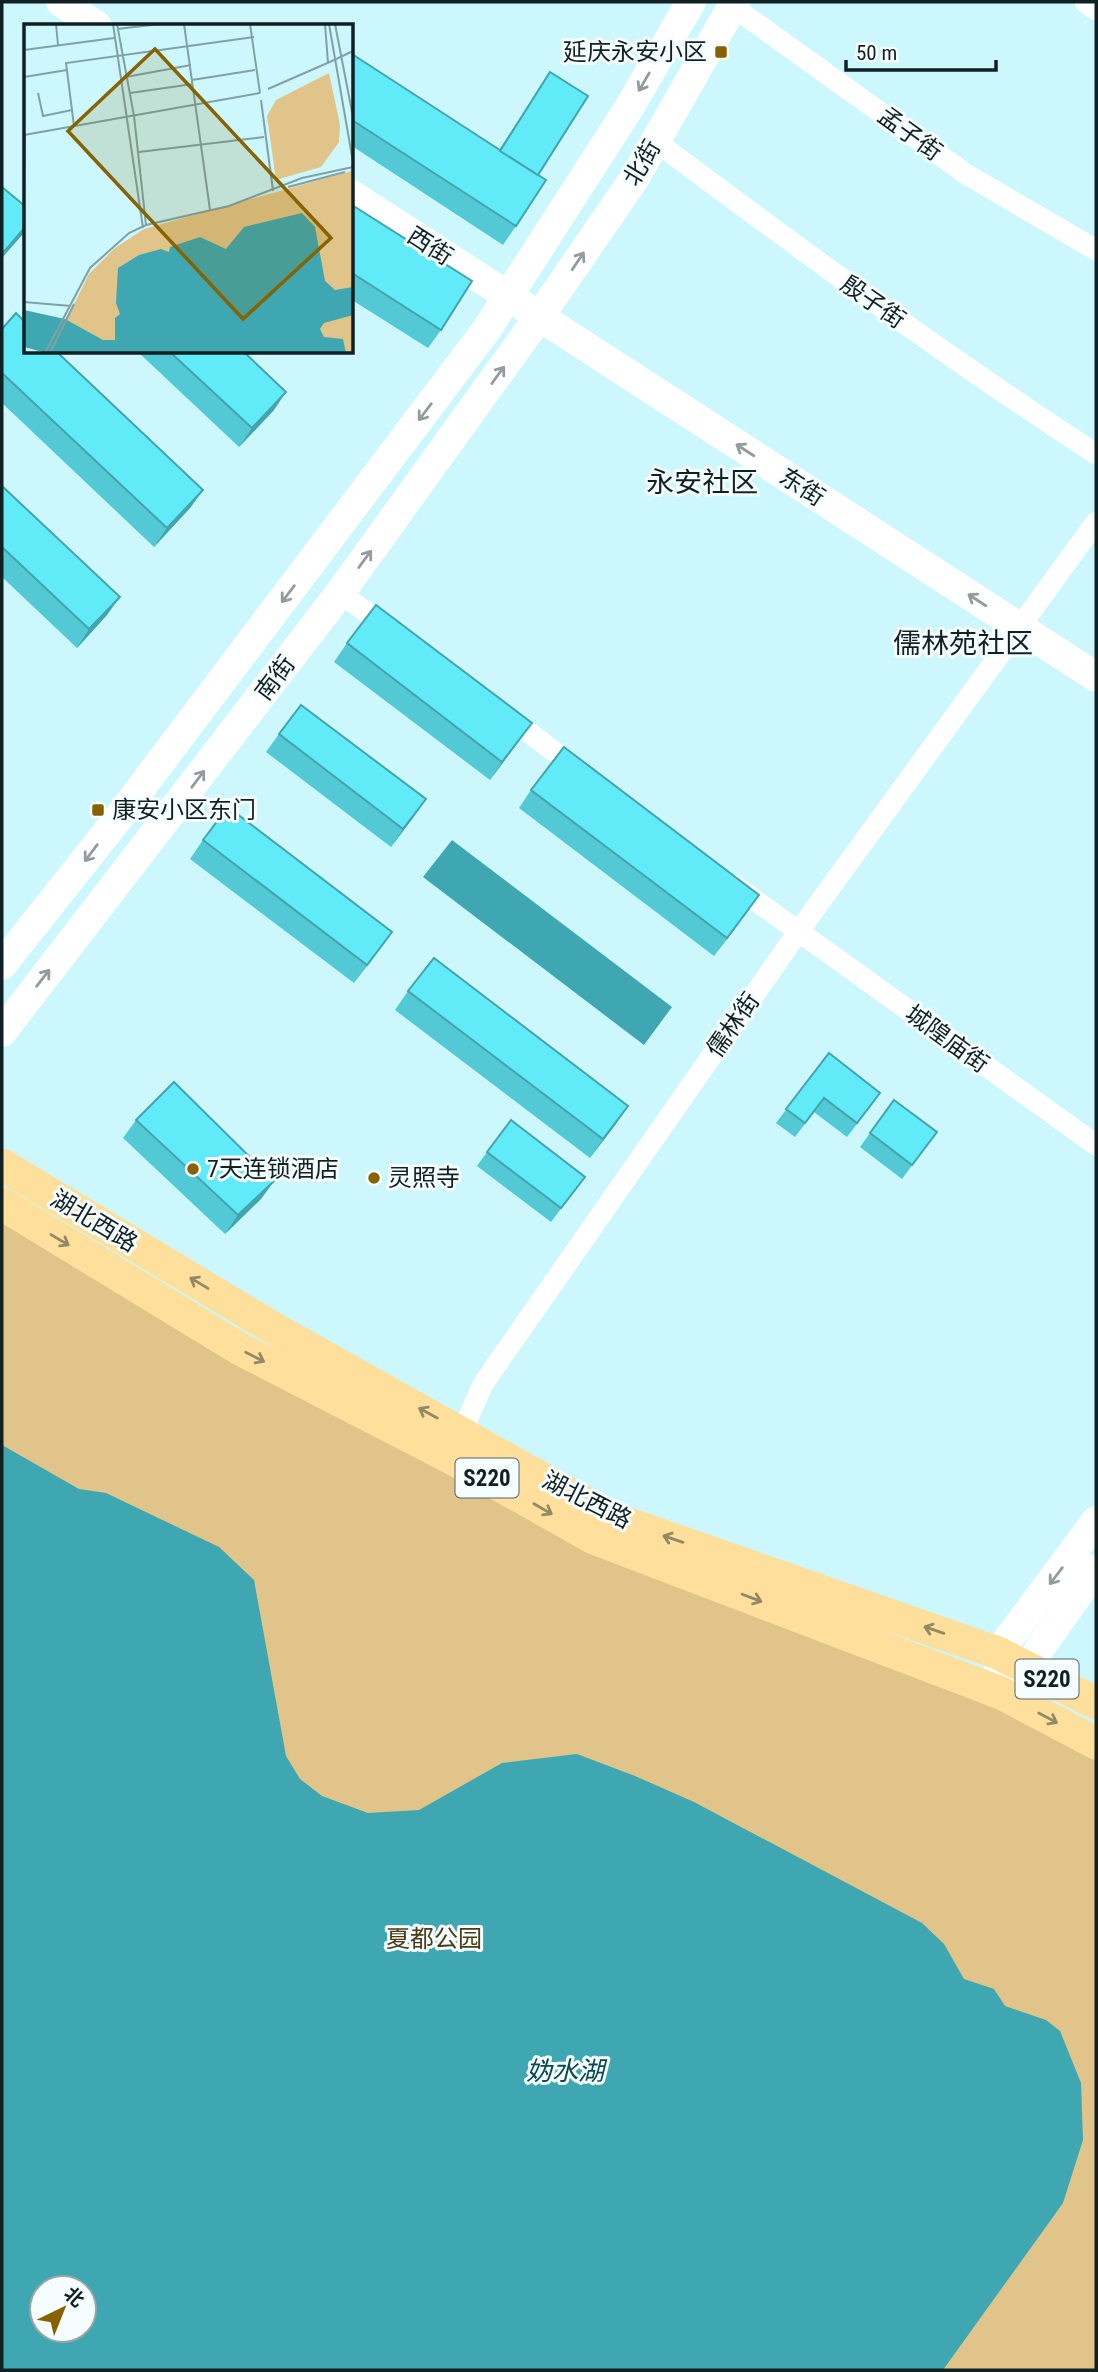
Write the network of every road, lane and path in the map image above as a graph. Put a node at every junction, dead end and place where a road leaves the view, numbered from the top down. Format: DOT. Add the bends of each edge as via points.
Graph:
graph roads {
  1 [pos="691,2"];
  2 [pos="1085,2"];
  3 [pos="733,4"];
  4 [pos="1096,10"];
  5 [pos="655,141"];
  6 [pos="354,196"];
  7 [pos="1096,250"];
  8 [pos="508,297"];
  9 [pos="539,317"];
  10 [pos="1096,454"];
  11 [pos="1096,522"];
  12 [pos="340,593"];
  13 [pos="1019,628"];
  14 [pos="407,642"];
  15 [pos="1096,677"];
  16 [pos="486,700"];
  17 [pos="597,783"];
  18 [pos="720,874"];
  19 [pos="798,932"];
  20 [pos="2,965"];
  21 [pos="2,1032"];
  22 [pos="1096,1145"];
  23 [pos="2,1165"];
  24 [pos="2,1205"];
  25 [pos="456,1444"];
  26 [pos="1096,1521"];
  27 [pos="1096,1569"];
  28 [pos="998,1653"];
  29 [pos="1028,1670"];
  30 [pos="1001,1693"];
  31 [pos="1096,1703"];
  32 [pos="1096,1743"];
  1 -- 8 [label="street, 北街, one-way"];
  2 -- 4 [label="street"];
  3 -- 5 [label="street, 北街"];
  3 -- 7 [label="street, 孟子街" via="966,174"];
  9 -- 5 [label="street, 北街, one-way"];
  5 -- 10 [label="street, 殷子街" via="836,276"];
  6 -- 8 [label="street, 西街"];
  8 -- 9 [label="street, 东街"];
  8 -- 20 [label="street, 南街, one-way" via="280,605"];
  12 -- 9 [label="street, 南街, one-way"];
  13 -- 9 [label="street, 东街, one-way"];
  11 -- 13 [label="street, 儒林街"];
  12 -- 14 [label="street"];
  21 -- 12 [label="street, 南街, one-way"];
  13 -- 15 [label="street, 东街"];
  13 -- 19 [label="street, 儒林街"];
  16 -- 17 [label="street"];
  18 -- 19 [label="street, 城隍庙街"];
  19 -- 22 [label="street, 城隍庙街"];
  19 -- 25 [label="street, 儒林街" via="483,1384"];
  25 -- 23 [label="main road, 湖北西路 / S220, one-way"];
  24 -- 25 [label="main road, 湖北西路 / S220, one-way" via="240,1349"];
  28 -- 25 [label="main road, 湖北西路 / S220, one-way" via="612,1518"];
  25 -- 30 [label="main road, 湖北西路 / S220, one-way" via="594,1538"];
  26 -- 28 [label="street, one-way"];
  27 -- 29 [label="street"];
  28 -- 29 [label="main road, 湖北西路 / S220"];
  28 -- 30 [label="street"];
  29 -- 30 [label="street"];
  29 -- 31 [label="main road, 湖北西路 / S220"];
  30 -- 32 [label="main road, 湖北西路 / S220, one-way"];
}
